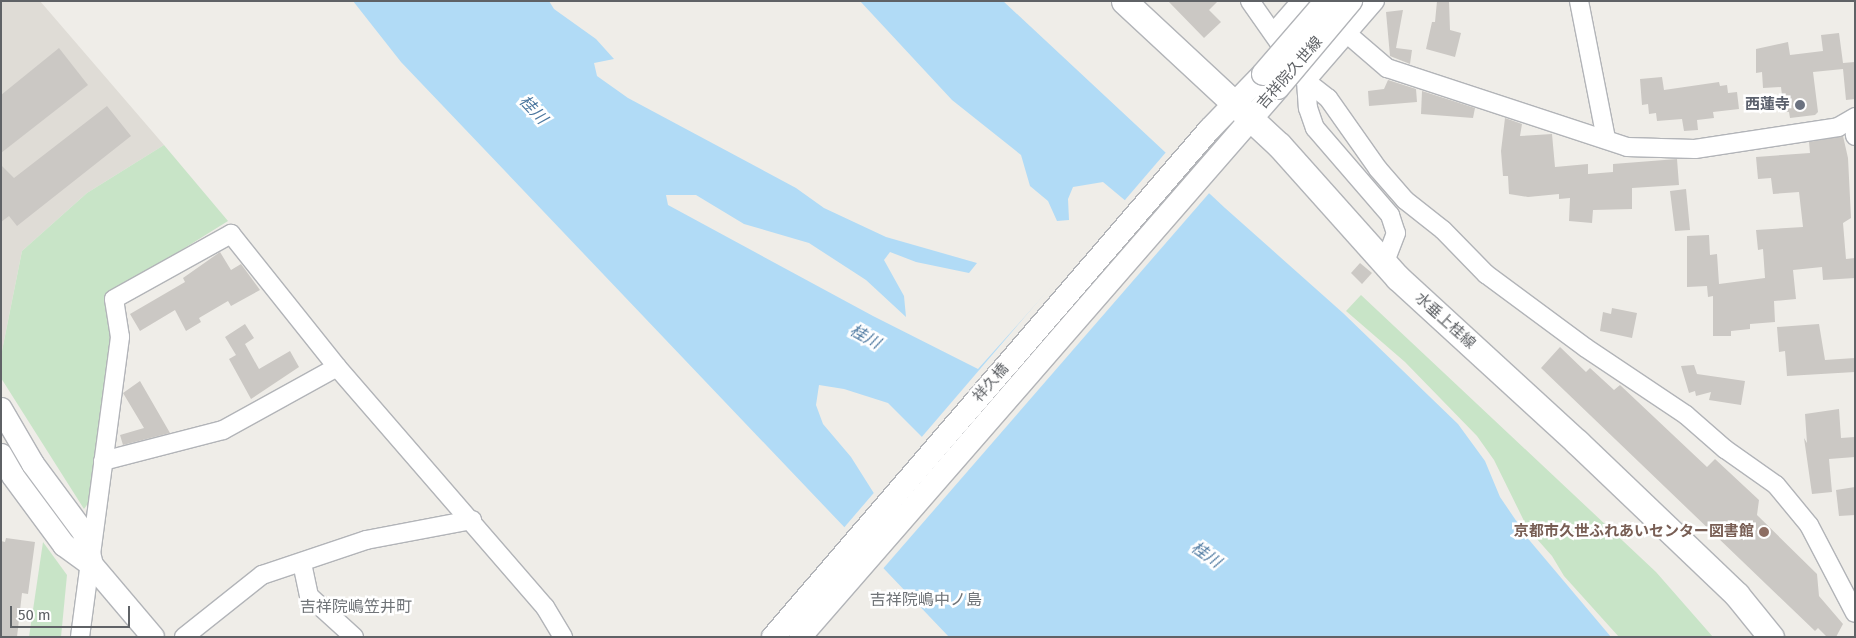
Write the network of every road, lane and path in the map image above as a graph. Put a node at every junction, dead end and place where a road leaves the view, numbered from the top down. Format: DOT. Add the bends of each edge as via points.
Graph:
graph roads {
  1 [pos="1124,1"];
  2 [pos="1250,1"];
  3 [pos="1301,1"];
  4 [pos="1309,1"];
  5 [pos="1326,1"];
  6 [pos="1351,1"];
  7 [pos="1375,1"];
  8 [pos="1579,1"];
  9 [pos="1274,32"];
  10 [pos="1347,34"];
  11 [pos="1271,81"];
  12 [pos="1306,81"];
  13 [pos="1243,110"];
  14 [pos="1854,124"];
  15 [pos="1209,130"];
  16 [pos="1606,139"];
  17 [pos="1228,144"];
  18 [pos="1385,262"];
  19 [pos="337,367"];
  20 [pos="1,409"];
  21 [pos="1,454"];
  22 [pos="103,461"];
  23 [pos="472,520"];
  24 [pos="302,563"];
  25 [pos="92,565"];
  26 [pos="1855,613"];
  27 [pos="80,637"];
  28 [pos="153,637"];
  29 [pos="184,637"];
  30 [pos="354,637"];
  31 [pos="564,637"];
  32 [pos="773,637"];
  33 [pos="800,637"];
  34 [pos="1771,637"];
  1 -- 13 [label="main road, 水垂上桂線"];
  2 -- 9 [label="street"];
  3 -- 9 [label="street"];
  4 -- 10 [label="street"];
  5 -- 11 [label="street, 吉祥院久世線, bridge"];
  6 -- 11 [label="street, 吉祥院久世線, bridge"];
  7 -- 10 [label="street"];
  8 -- 16 [label="street"];
  9 -- 12 [label="street"];
  10 -- 12 [label="street"];
  10 -- 16 [label="street" via="1387,68"];
  11 -- 13 [label="street, 吉祥院久世線"];
  12 -- 18 [label="street" via="1308,108 1315,128 1390,215 1396,233"];
  12 -- 26 [label="street" via="1328,98 1378,169 1405,200 1443,230 1486,274 1586,348 1686,415 1725,449 1776,484 1809,525"];
  13 -- 15 [label="street, 吉祥院久世線"];
  13 -- 17 [label="street, 吉祥院久世線"];
  13 -- 18 [label="main road, 水垂上桂線"];
  14 -- 16 [label="street" via="1695,149 1627,148"];
  15 -- 32 [label="street, 祥久橋"];
  17 -- 33 [label="street, 祥久橋"];
  18 -- 34 [label="main road, 水垂上桂線" via="1730,588"];
  19 -- 22 [label="street" via="223,430"];
  19 -- 22 [label="street" via="230,234 114,299 120,337"];
  19 -- 23 [label="street"];
  20 -- 25 [label="street" via="33,464 84,533"];
  21 -- 25 [label="street" via="13,476 64,544"];
  22 -- 25 [label="street"];
  23 -- 24 [label="street" via="366,540"];
  23 -- 31 [label="street" via="545,607"];
  24 -- 29 [label="street" via="262,575"];
  24 -- 30 [label="street" via="309,596"];
  25 -- 27 [label="street"];
  25 -- 28 [label="street"];
}
